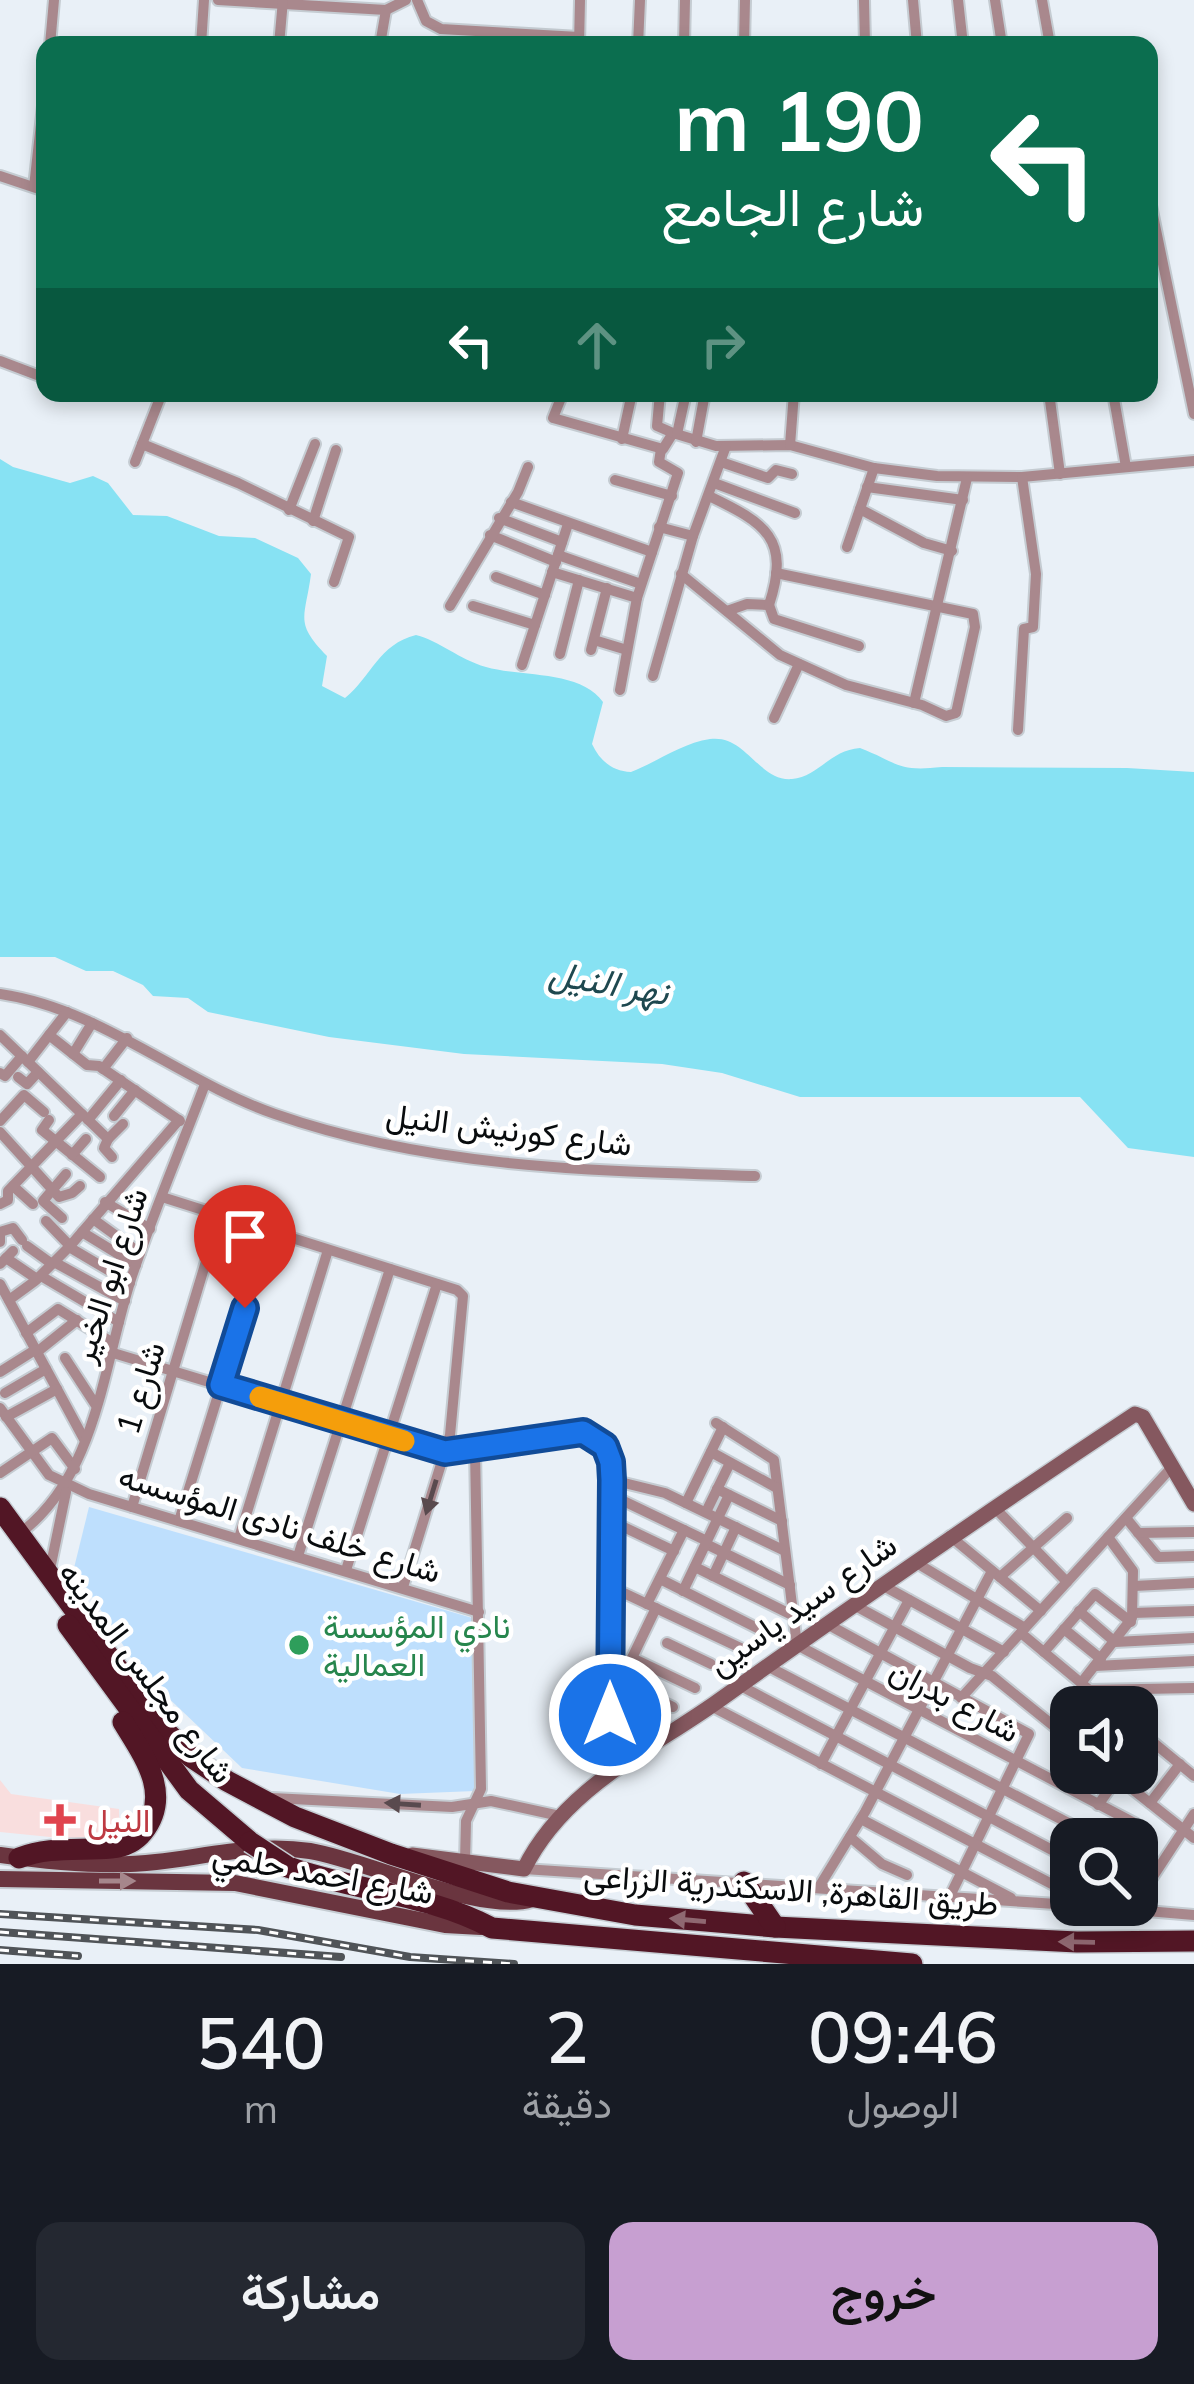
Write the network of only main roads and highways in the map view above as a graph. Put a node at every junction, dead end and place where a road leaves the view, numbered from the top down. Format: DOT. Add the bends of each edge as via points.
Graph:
graph roads {
  1 [pos="0,1508"];
  2 [pos="10,1534"];
  3 [pos="109,1682"];
  4 [pos="258,1797"];
  5 [pos="250,1842"];
  6 [pos="9,1857"];
  7 [pos="0,1879"];
  8 [pos="744,1882"];
  9 [pos="533,1898"];
  10 [pos="492,1928"];
  11 [pos="775,1928"];
  12 [pos="1194,1941"];
  13 [pos="912,1964"];
  1 -- 2 [label="highway, شارع مجلس المدينه"];
  2 -- 3 [label="highway, شارع مجلس المدينه"];
  2 -- 4 [label="highway, شارع مجلس المدينه" via="173,1740"];
  3 -- 5 [label="highway, شارع مجلس المدينه" via="189,1790"];
  3 -- 6 [label="highway" via="154,1778 151,1818 125,1846"];
  4 -- 9 [label="highway, طريق القاهرة, الاسكندرية الزراعى" via="392,1854"];
  5 -- 10 [label="highway, طريق القاهرة, الاسكندرية الزراعى, bridge" via="288,1867 446,1907"];
  6 -- 9 [label="main road, شارع احمد حلمي" via="154,1863 288,1848 498,1903"];
  7 -- 10 [label="main road, شارع احمد حلمي, one-way" via="235,1883"];
  8 -- 11 [label="highway"];
  11 -- 9 [label="highway, طريق القاهرة, الاسكندرية الزراعى, one-way"];
  10 -- 13 [label="highway, طريق القاهرة, الاسكندرية الزراعى"];
  12 -- 11 [label="highway, طريق القاهرة, الاسكندرية الزراعى, one-way"];
}
